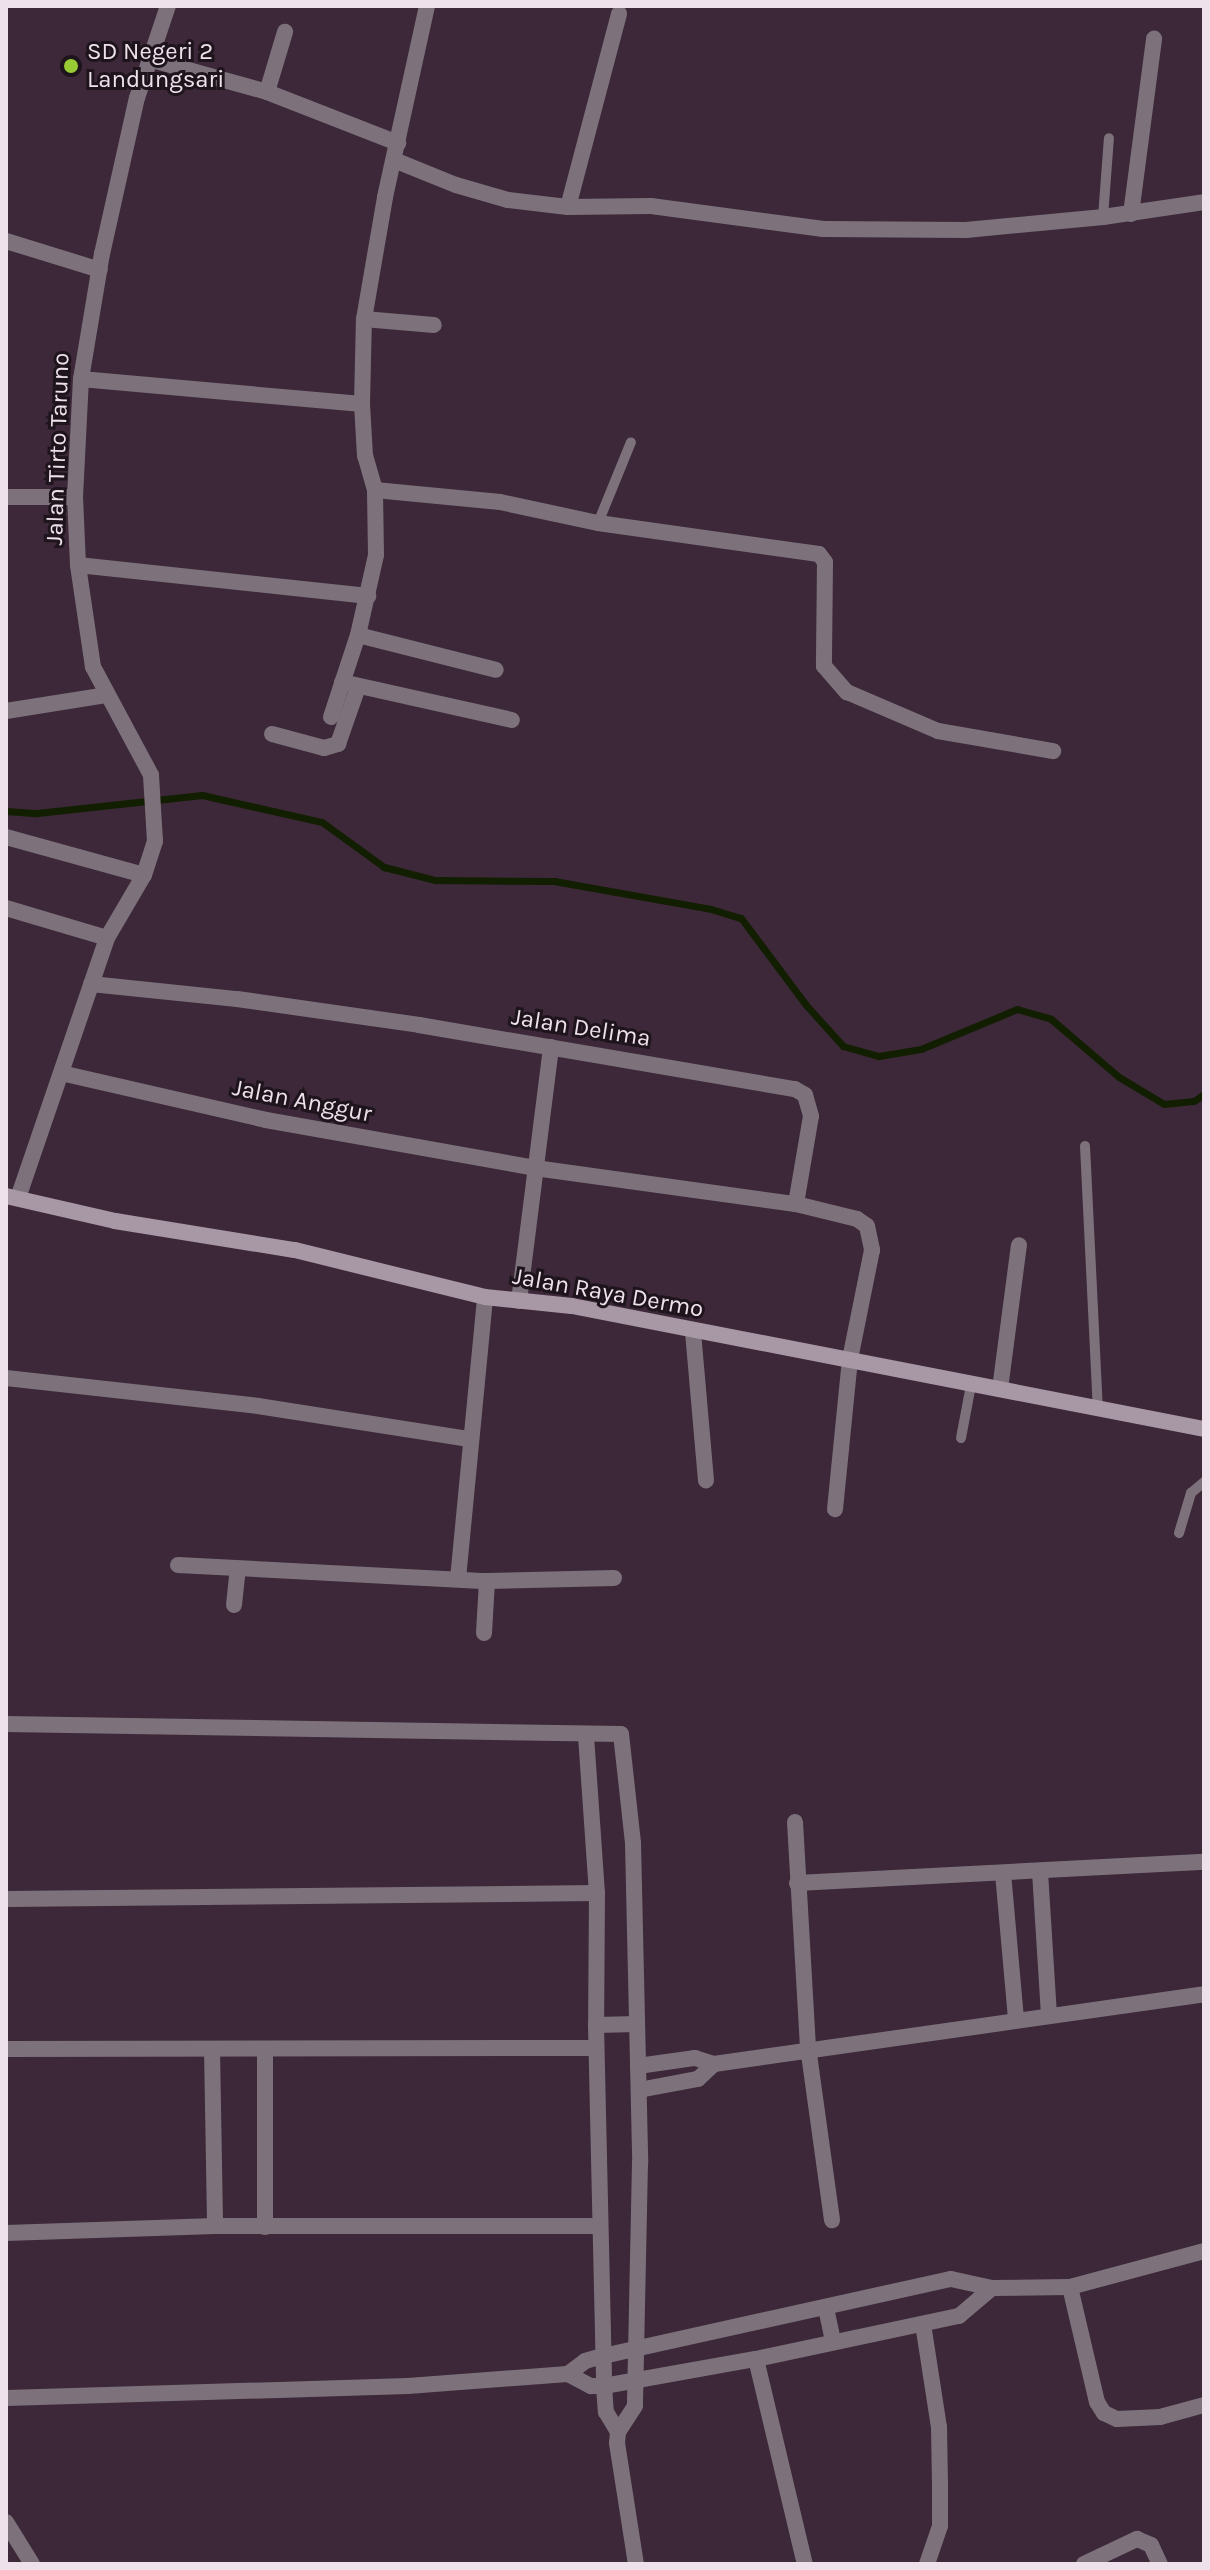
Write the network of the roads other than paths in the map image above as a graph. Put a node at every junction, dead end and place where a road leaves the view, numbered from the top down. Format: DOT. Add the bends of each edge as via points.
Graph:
graph roads {
  1 [pos="168,6"];
  2 [pos="427,6"];
  3 [pos="619,14"];
  4 [pos="285,32"];
  5 [pos="1154,39"];
  6 [pos="149,59"];
  7 [pos="267,92"];
  8 [pos="1109,138"];
  9 [pos="396,151"];
  10 [pos="1204,202"];
  11 [pos="568,207"];
  12 [pos="1131,214"];
  13 [pos="1103,217"];
  14 [pos="6,241"];
  15 [pos="100,270"];
  16 [pos="364,319"];
  17 [pos="434,325"];
  18 [pos="81,379"];
  19 [pos="362,404"];
  20 [pos="631,442"];
  21 [pos="375,490"];
  22 [pos="6,497"];
  23 [pos="75,497"];
  24 [pos="598,523"];
  25 [pos="78,565"];
  26 [pos="368,596"];
  27 [pos="358,635"];
  28 [pos="496,670"];
  29 [pos="350,685"];
  30 [pos="106,695"];
  31 [pos="6,711"];
  32 [pos="331,717"];
  33 [pos="512,720"];
  34 [pos="272,734"];
  35 [pos="1053,751"];
  36 [pos="6,837"];
  37 [pos="144,875"];
  38 [pos="6,908"];
  39 [pos="107,938"];
  40 [pos="91,984"];
  41 [pos="551,1047"];
  42 [pos="61,1073"];
  43 [pos="1085,1146"];
  44 [pos="535,1168"];
  45 [pos="12,1197"];
  46 [pos="796,1204"];
  47 [pos="1019,1245"];
  48 [pos="485,1297"];
  49 [pos="519,1301"];
  50 [pos="693,1332"];
  51 [pos="850,1359"];
  52 [pos="6,1378"];
  53 [pos="971,1385"];
  54 [pos="1000,1389"];
  55 [pos="1098,1409"];
  56 [pos="1204,1429"];
  57 [pos="961,1438"];
  58 [pos="469,1439"];
  59 [pos="706,1480"];
  60 [pos="1204,1482"];
  61 [pos="835,1509"];
  62 [pos="1179,1533"];
  63 [pos="178,1565"];
  64 [pos="238,1569"];
  65 [pos="614,1578"];
  66 [pos="458,1579"];
  67 [pos="487,1581"];
  68 [pos="234,1605"];
  69 [pos="484,1633"];
  70 [pos="6,1724"];
  71 [pos="586,1736"];
  72 [pos="795,1822"];
  73 [pos="1204,1862"];
  74 [pos="1040,1872"];
  75 [pos="1003,1873"];
  76 [pos="797,1883"];
  77 [pos="597,1893"];
  78 [pos="6,1899"];
  79 [pos="1204,1994"];
  80 [pos="1049,2014"];
  81 [pos="1016,2018"];
  82 [pos="637,2024"];
  83 [pos="596,2025"];
  84 [pos="808,2047"];
  85 [pos="596,2048"];
  86 [pos="6,2049"];
  87 [pos="212,2049"];
  88 [pos="265,2049"];
  89 [pos="714,2064"];
  90 [pos="638,2066"];
  91 [pos="639,2090"];
  92 [pos="832,2220"];
  93 [pos="215,2226"];
  94 [pos="600,2226"];
  95 [pos="265,2227"];
  96 [pos="6,2233"];
  97 [pos="1204,2251"];
  98 [pos="1070,2287"];
  99 [pos="992,2288"];
  100 [pos="826,2308"];
  101 [pos="923,2324"];
  102 [pos="833,2341"];
  103 [pos="636,2350"];
  104 [pos="603,2356"];
  105 [pos="756,2359"];
  106 [pos="568,2374"];
  107 [pos="635,2382"];
  108 [pos="604,2386"];
  109 [pos="6,2398"];
  110 [pos="1204,2405"];
  111 [pos="618,2432"];
  112 [pos="6,2522"];
  113 [pos="32,2564"];
  114 [pos="636,2564"];
  115 [pos="805,2564"];
  116 [pos="927,2564"];
  117 [pos="1084,2564"];
  118 [pos="1160,2564"];
  1 -- 6 [label="street, Jalan Tirto Taruno"];
  2 -- 9 [label="street"];
  3 -- 11 [label="street"];
  4 -- 7 [label="street"];
  5 -- 12 [label="street"];
  6 -- 7 [label="street"];
  6 -- 15 [label="street, Jalan Tirto Taruno"];
  7 -- 9 [label="street"];
  8 -- 13 [label="lane"];
  9 -- 11 [label="street" via="456,185"];
  9 -- 16 [label="street"];
  10 -- 12 [label="street"];
  11 -- 13 [label="street" via="651,206 823,229 966,230"];
  12 -- 13 [label="street"];
  14 -- 15 [label="street"];
  15 -- 18 [label="street, Jalan Tirto Taruno"];
  16 -- 17 [label="street"];
  16 -- 19 [label="street"];
  18 -- 19 [label="street"];
  18 -- 23 [label="street, Jalan Tirto Taruno"];
  19 -- 21 [label="street" via="365,456"];
  20 -- 24 [label="lane"];
  21 -- 24 [label="street" via="500,502"];
  21 -- 26 [label="street" via="376,555"];
  22 -- 23 [label="street"];
  23 -- 25 [label="street, Jalan Tirto Taruno"];
  24 -- 35 [label="street" via="819,554 825,562 824,666 847,692 938,731"];
  25 -- 26 [label="street"];
  25 -- 30 [label="street, Jalan Tirto Taruno" via="93,667"];
  26 -- 27 [label="street"];
  27 -- 28 [label="street"];
  27 -- 29 [label="street"];
  29 -- 32 [label="street"];
  29 -- 33 [label="street"];
  29 -- 34 [label="street" via="338,744 324,748"];
  30 -- 31 [label="street"];
  30 -- 37 [label="street, Jalan Tirto Taruno" via="151,775 155,841"];
  36 -- 37 [label="street"];
  37 -- 39 [label="street, Jalan Tirto Taruno"];
  38 -- 39 [label="street"];
  39 -- 40 [label="street, Jalan Tirto Taruno"];
  40 -- 41 [label="street, Jalan Delima" via="237,999"];
  40 -- 42 [label="street, Jalan Tirto Taruno"];
  41 -- 44 [label="street"];
  41 -- 46 [label="street, Jalan Delima" via="781,1085 805,1095 811,1116"];
  42 -- 44 [label="street, Jalan Anggur" via="266,1120"];
  42 -- 45 [label="street, Jalan Tirto Taruno"];
  43 -- 55 [label="lane"];
  44 -- 46 [label="street, Jalan Anggur"];
  44 -- 49 [label="street"];
  45 -- 48 [label="street, Jalan Raya Dermo" via="115,1221 295,1250"];
  46 -- 51 [label="street, Jalan Anggur" via="857,1219 872,1238"];
  47 -- 54 [label="street"];
  48 -- 49 [label="street, Jalan Raya Dermo"];
  48 -- 58 [label="street"];
  49 -- 50 [label="street, Jalan Raya Dermo"];
  50 -- 51 [label="street, Jalan Raya Dermo"];
  50 -- 59 [label="street"];
  51 -- 53 [label="street, Jalan Raya Dermo"];
  51 -- 61 [label="street, Jalan Anggur"];
  52 -- 58 [label="street" via="258,1406"];
  53 -- 54 [label="street, Jalan Raya Dermo"];
  53 -- 57 [label="lane"];
  54 -- 55 [label="street, Jalan Raya Dermo"];
  55 -- 56 [label="street, Jalan Raya Dermo"];
  58 -- 66 [label="street"];
  60 -- 62 [label="lane" via="1191,1493"];
  63 -- 64 [label="street"];
  64 -- 66 [label="street"];
  64 -- 68 [label="street"];
  65 -- 67 [label="street"];
  66 -- 67 [label="street"];
  67 -- 69 [label="street"];
  70 -- 71 [label="street"];
  71 -- 77 [label="street"];
  71 -- 82 [label="street" via="617,1731 624,1741 633,1843"];
  72 -- 76 [label="street"];
  73 -- 74 [label="street"];
  74 -- 75 [label="street"];
  74 -- 80 [label="street"];
  75 -- 76 [label="street"];
  75 -- 81 [label="street"];
  76 -- 84 [label="street"];
  77 -- 78 [label="street"];
  77 -- 83 [label="street"];
  79 -- 80 [label="street"];
  80 -- 81 [label="street"];
  81 -- 84 [label="street"];
  82 -- 83 [label="street"];
  82 -- 90 [label="street"];
  83 -- 85 [label="street"];
  84 -- 89 [label="street"];
  84 -- 92 [label="street"];
  85 -- 88 [label="street"];
  85 -- 94 [label="street"];
  86 -- 87 [label="street"];
  87 -- 88 [label="street"];
  87 -- 93 [label="street"];
  88 -- 95 [label="street"];
  89 -- 90 [label="street" via="695,2058"];
  89 -- 91 [label="street" via="698,2079"];
  90 -- 91 [label="street"];
  91 -- 103 [label="street"];
  93 -- 95 [label="street"];
  93 -- 96 [label="street"];
  94 -- 95 [label="street"];
  94 -- 104 [label="street"];
  97 -- 98 [label="street"];
  98 -- 99 [label="street"];
  98 -- 110 [label="street" via="1104,2413 1117,2419 1160,2417"];
  99 -- 100 [label="street" via="951,2279"];
  99 -- 101 [label="street" via="959,2316"];
  100 -- 102 [label="street"];
  100 -- 103 [label="street"];
  101 -- 102 [label="street"];
  101 -- 116 [label="street" via="940,2456 940,2526"];
  102 -- 105 [label="street"];
  103 -- 104 [label="street"];
  103 -- 107 [label="street"];
  104 -- 106 [label="street"];
  104 -- 108 [label="street"];
  105 -- 107 [label="street"];
  105 -- 115 [label="street"];
  106 -- 108 [label="street" via="591,2386"];
  106 -- 109 [label="street" via="408,2386"];
  107 -- 108 [label="street"];
  107 -- 111 [label="street" via="635,2406"];
  108 -- 111 [label="street" via="606,2412"];
  111 -- 114 [label="street"];
  112 -- 113 [label="street"];
  117 -- 118 [label="street" via="1137,2539 1151,2545"];
}
